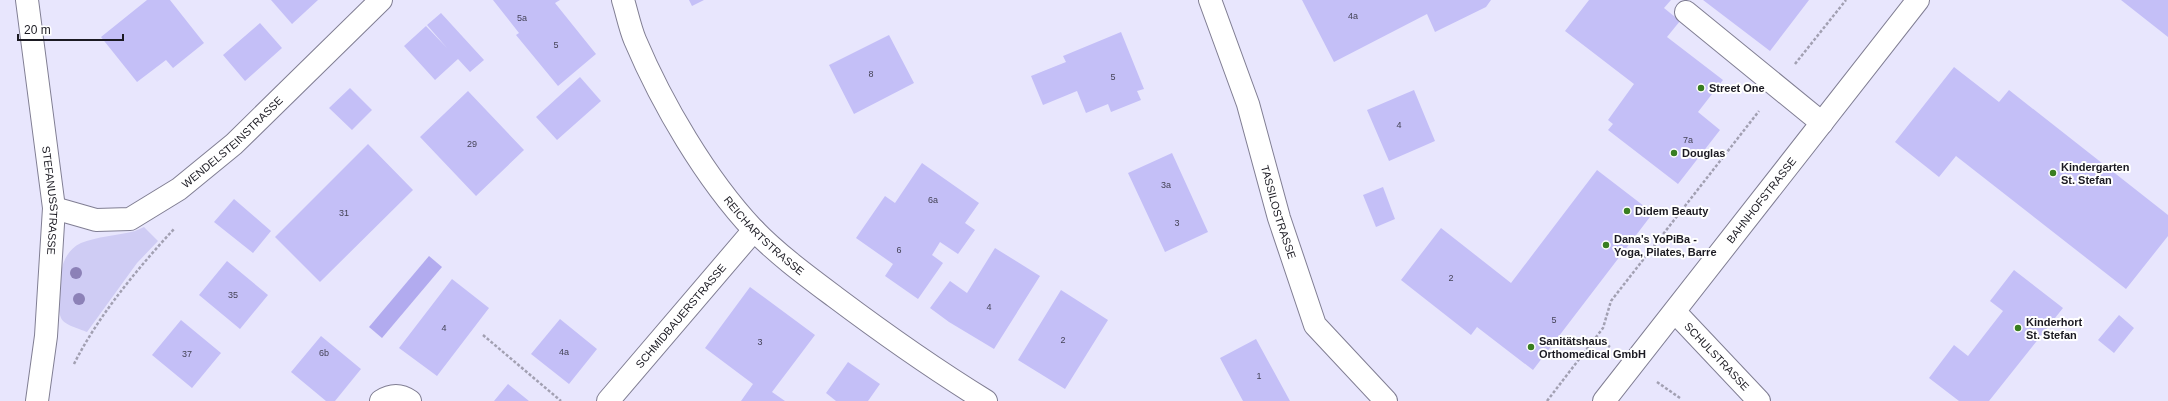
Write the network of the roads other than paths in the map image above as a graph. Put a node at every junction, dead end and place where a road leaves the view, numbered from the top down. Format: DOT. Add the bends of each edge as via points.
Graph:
graph roads {
  1 [pos="26,0"];
  2 [pos="380,0"];
  3 [pos="623,0"];
  4 [pos="1210,0"];
  5 [pos="1918,0"];
  6 [pos="1686,12"];
  7 [pos="1822,123"];
  8 [pos="54,208"];
  9 [pos="754,230"];
  10 [pos="1675,312"];
  11 [pos="973,398"];
  12 [pos="37,401"];
  13 [pos="381,401"];
  14 [pos="410,401"];
  15 [pos="608,401"];
  16 [pos="1386,401"];
  17 [pos="1604,401"];
  18 [pos="1759,401"];
  1 -- 8 [label="street, STEFANUSSTRASSE"];
  2 -- 8 [label="street, WENDELSTEINSTRASSE" via="234,144 179,189 130,219 96,220"];
  3 -- 9 [label="street, REICHARTSTRASSE" via="635,40 666,103 699,159 725,196"];
  4 -- 16 [label="street, TASSILOSTRASSE" via="1248,104 1279,218 1315,325"];
  5 -- 7 [label="street, BAHNHOFSTRASSE"];
  6 -- 7 [label="street"];
  7 -- 10 [label="street, BAHNHOFSTRASSE"];
  8 -- 12 [label="street, STEFANUSSTRASSE" via="46,336"];
  9 -- 11 [label="street, REICHARTSTRASSE" via="799,270"];
  9 -- 15 [label="street, SCHMIDBAUERSTRASSE"];
  10 -- 17 [label="street, BAHNHOFSTRASSE"];
  10 -- 18 [label="street, SCHULSTRASSE"];
  13 -- 14 [label="street" via="398,395"];
}
